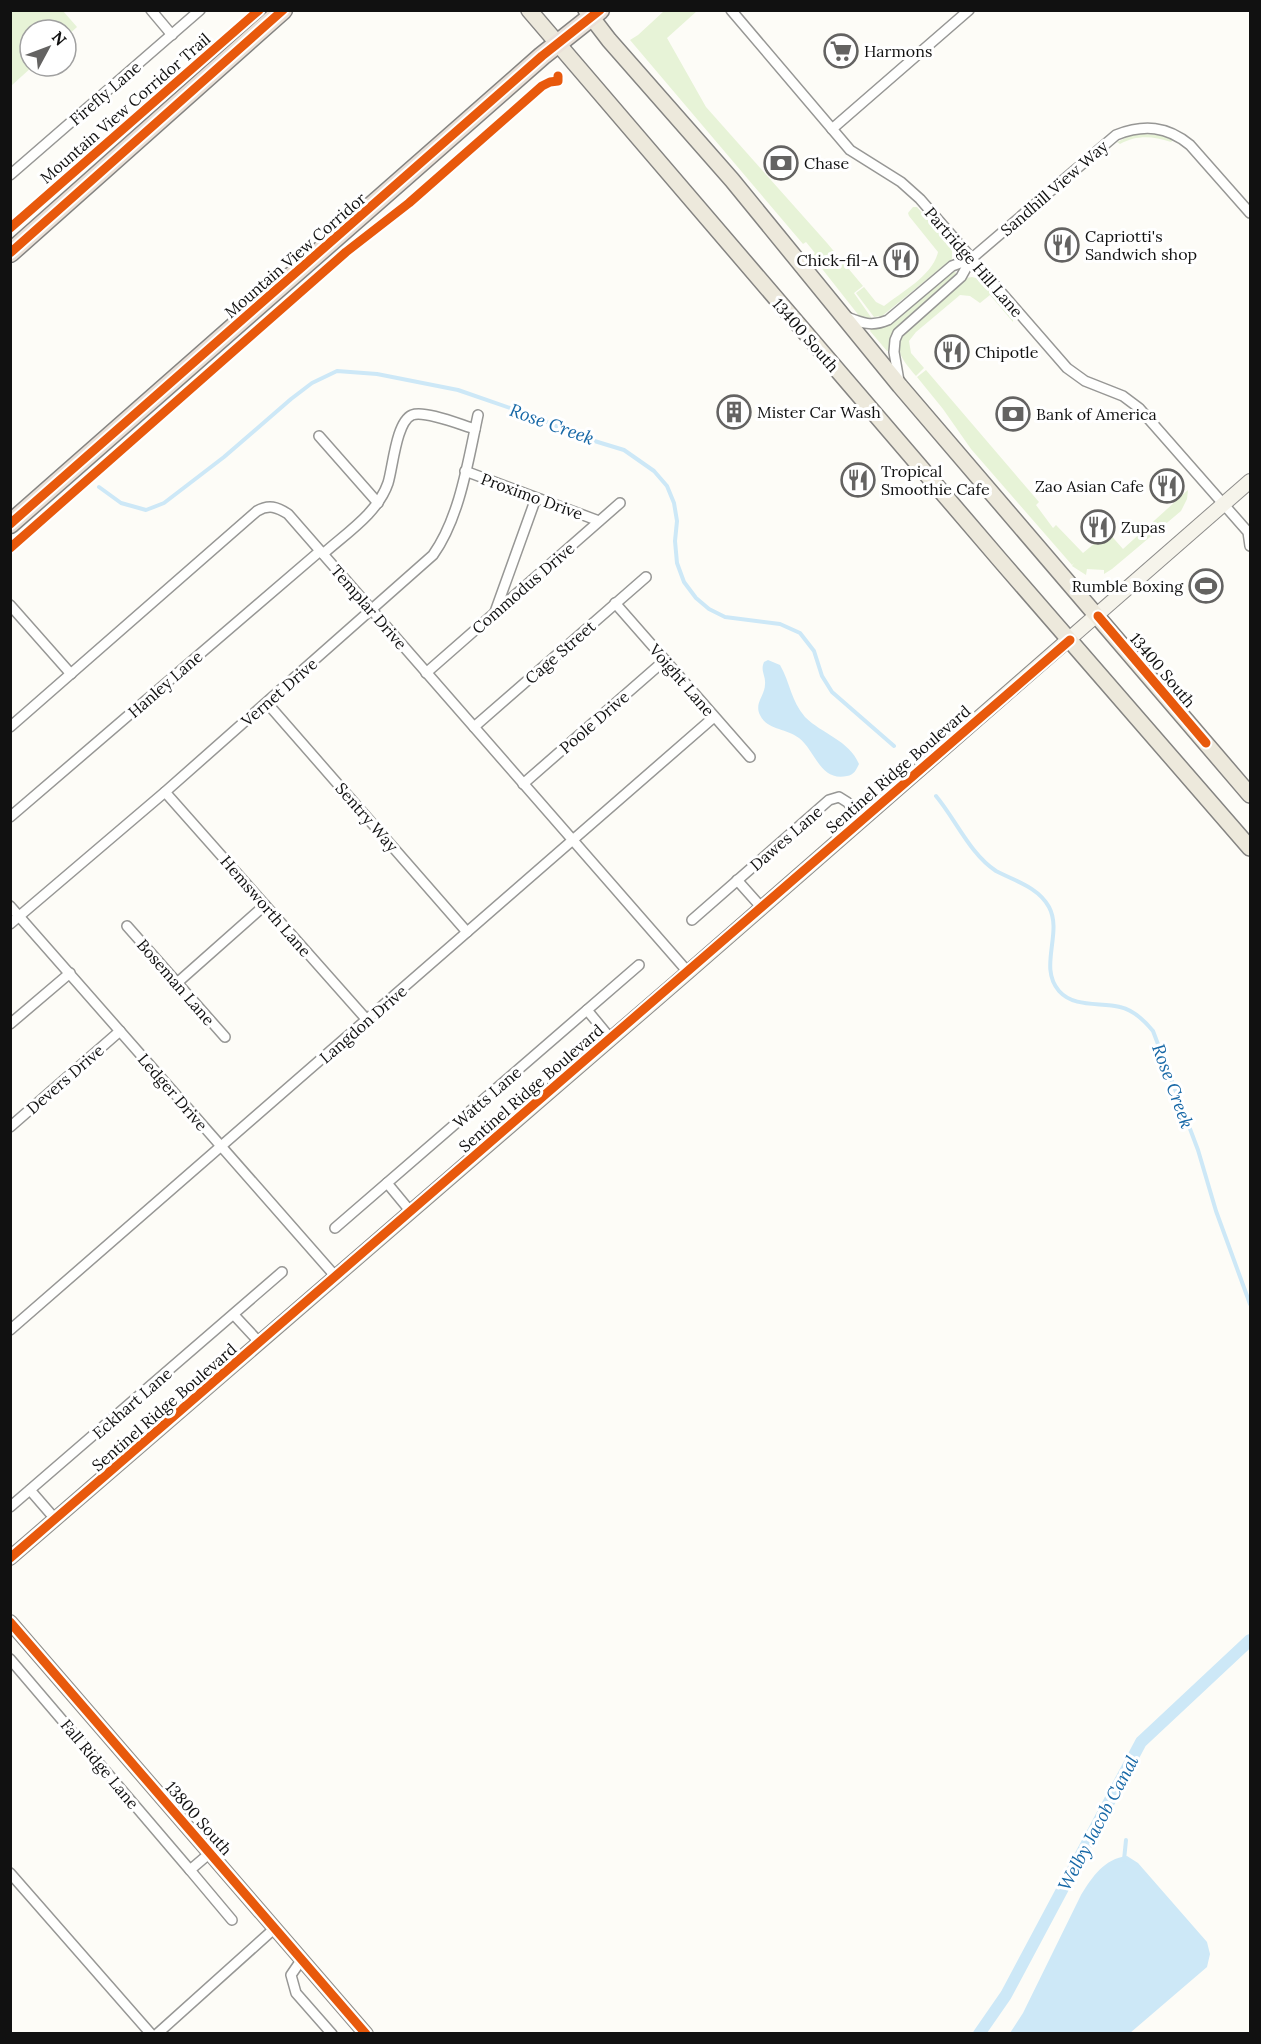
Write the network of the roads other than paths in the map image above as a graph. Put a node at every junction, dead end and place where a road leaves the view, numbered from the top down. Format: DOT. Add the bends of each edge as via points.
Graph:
graph roads {
  1 [pos="151,10"];
  2 [pos="200,10"];
  3 [pos="283,10"];
  4 [pos="529,10"];
  5 [pos="731,10"];
  6 [pos="969,10"];
  7 [pos="593,13"];
  8 [pos="172,35"];
  9 [pos="557,44"];
  10 [pos="832,129"];
  11 [pos="10,175"];
  12 [pos="1251,213"];
  13 [pos="10,253"];
  14 [pos="971,259"];
  15 [pos="838,313"];
  16 [pos="900,386"];
  17 [pos="478,415"];
  18 [pos="475,429"];
  19 [pos="319,436"];
  20 [pos="465,471"];
  21 [pos="1251,481"];
  22 [pos="536,498"];
  23 [pos="378,503"];
  24 [pos="620,503"];
  25 [pos="1223,505"];
  26 [pos="599,521"];
  27 [pos="10,524"];
  28 [pos="1249,532"];
  29 [pos="1251,546"];
  30 [pos="321,552"];
  31 [pos="645,577"];
  32 [pos="615,603"];
  33 [pos="10,605"];
  34 [pos="372,610"];
  35 [pos="495,612"];
  36 [pos="1098,616"];
  37 [pos="1070,640"];
  38 [pos="665,660"];
  39 [pos="426,673"];
  40 [pos="71,674"];
  41 [pos="267,703"];
  42 [pos="714,717"];
  43 [pos="10,727"];
  44 [pos="474,727"];
  45 [pos="750,757"];
  46 [pos="523,784"];
  47 [pos="165,792"];
  48 [pos="1251,795"];
  49 [pos="10,818"];
  50 [pos="863,819"];
  51 [pos="573,840"];
  52 [pos="1251,848"];
  53 [pos="737,880"];
  54 [pos="265,905"];
  55 [pos="10,906"];
  56 [pos="762,908"];
  57 [pos="19,916"];
  58 [pos="692,920"];
  59 [pos="10,924"];
  60 [pos="127,926"];
  61 [pos="467,932"];
  62 [pos="639,965"];
  63 [pos="688,972"];
  64 [pos="70,973"];
  65 [pos="177,983"];
  66 [pos="587,1010"];
  67 [pos="366,1020"];
  68 [pos="10,1024"];
  69 [pos="120,1031"];
  70 [pos="225,1037"];
  71 [pos="611,1039"];
  72 [pos="10,1127"];
  73 [pos="222,1147"];
  74 [pos="387,1183"];
  75 [pos="411,1212"];
  76 [pos="335,1228"];
  77 [pos="282,1272"];
  78 [pos="336,1277"];
  79 [pos="234,1315"];
  80 [pos="10,1330"];
  81 [pos="260,1343"];
  82 [pos="30,1490"];
  83 [pos="10,1507"];
  84 [pos="56,1520"];
  85 [pos="10,1558"];
  86 [pos="10,1622"];
  87 [pos="10,1659"];
  88 [pos="210,1853"];
  89 [pos="190,1869"];
  90 [pos="10,1873"];
  91 [pos="232,1920"];
  92 [pos="275,1928"];
  93 [pos="302,1959"];
  94 [pos="151,2034"];
  95 [pos="156,2034"];
  96 [pos="332,2034"];
  97 [pos="366,2034"];
  1 -- 8 [label="street"];
  2 -- 8 [label="street, Firefly Lane"];
  3 -- 13 [label="highway"];
  4 -- 9 [label="main road, 13400 South"];
  5 -- 10 [label="street, Partridge Hill Lane"];
  6 -- 10 [label="street"];
  7 -- 9 [label="highway, Mountain View Corridor"];
  7 -- 15 [label="main road, 13400 South" via="609,40 732,180"];
  8 -- 11 [label="street, Firefly Lane"];
  9 -- 27 [label="highway, Mountain View Corridor"];
  9 -- 37 [label="main road, 13400 South"];
  10 -- 14 [label="street, Partridge Hill Lane" via="856,154 906,186"];
  12 -- 14 [label="street, Sandhill View Way" via="1179,136 1160,128 1138,128 1109,140"];
  14 -- 15 [label="street, Sandhill View Way" via="952,266 880,324 864,324"];
  14 -- 16 [label="street, Sandhill View Way" via="961,277 898,333 894,352"];
  14 -- 25 [label="street, Partridge Hill Lane" via="1067,368 1139,408"];
  15 -- 16 [label="main road, 13400 South"];
  16 -- 36 [label="main road, 13400 South"];
  17 -- 18 [label="street, Vernet Drive"];
  18 -- 20 [label="street, Vernet Drive"];
  18 -- 23 [label="street, Hanley Lane" via="422,414 408,417 401,426 389,481"];
  19 -- 23 [label="street"];
  20 -- 22 [label="street, Proximo Drive"];
  20 -- 34 [label="street, Vernet Drive" via="441,543 423,566"];
  21 -- 25 [label="main road, Sentinel Ridge Boulevard"];
  22 -- 26 [label="street, Proximo Drive"];
  22 -- 35 [label="street"];
  23 -- 30 [label="street, Hanley Lane"];
  24 -- 26 [label="street, Commodus Drive"];
  25 -- 28 [label="street, Partridge Hill Lane"];
  25 -- 36 [label="main road, Sentinel Ridge Boulevard"];
  26 -- 35 [label="street, Commodus Drive"];
  28 -- 29 [label="street"];
  30 -- 34 [label="street, Templar Drive"];
  30 -- 40 [label="street, Templar Drive" via="288,514 275,507 261,509"];
  30 -- 49 [label="street, Hanley Lane"];
  31 -- 32 [label="street, Cage Street"];
  32 -- 38 [label="street, Voight Lane"];
  32 -- 44 [label="street, Cage Street"];
  33 -- 40 [label="street"];
  34 -- 39 [label="street, Templar Drive"];
  34 -- 41 [label="street, Vernet Drive"];
  35 -- 39 [label="street, Commodus Drive"];
  36 -- 37 [label="main road, Sentinel Ridge Boulevard"];
  36 -- 48 [label="main road, 13400 South"];
  37 -- 50 [label="main road, Sentinel Ridge Boulevard"];
  37 -- 52 [label="main road, 13400 South"];
  38 -- 42 [label="street, Voight Lane"];
  38 -- 46 [label="street, Poole Drive"];
  39 -- 44 [label="street, Templar Drive"];
  40 -- 43 [label="street, Templar Drive"];
  41 -- 47 [label="street, Vernet Drive"];
  41 -- 61 [label="street, Sentry Way"];
  42 -- 45 [label="street, Voight Lane"];
  42 -- 51 [label="street, Langdon Drive"];
  44 -- 46 [label="street, Templar Drive"];
  46 -- 51 [label="street, Templar Drive"];
  47 -- 54 [label="street, Hemsworth Lane"];
  47 -- 57 [label="street, Vernet Drive"];
  50 -- 53 [label="street, Dawes Lane" via="839,797 829,800"];
  50 -- 56 [label="main road, Sentinel Ridge Boulevard"];
  51 -- 61 [label="street, Langdon Drive"];
  51 -- 63 [label="street, Templar Drive"];
  53 -- 56 [label="street, Dawes Lane"];
  53 -- 58 [label="street, Dawes Lane"];
  54 -- 65 [label="street"];
  54 -- 67 [label="street, Hemsworth Lane"];
  55 -- 57 [label="street, Ledger Drive"];
  56 -- 63 [label="main road, Sentinel Ridge Boulevard"];
  57 -- 59 [label="street, Vernet Drive"];
  57 -- 64 [label="street, Ledger Drive"];
  60 -- 65 [label="street, Boseman Lane"];
  61 -- 67 [label="street, Langdon Drive"];
  62 -- 66 [label="street, Watts Lane"];
  63 -- 71 [label="main road, Sentinel Ridge Boulevard"];
  64 -- 68 [label="street"];
  64 -- 69 [label="street, Ledger Drive"];
  65 -- 70 [label="street, Boseman Lane"];
  66 -- 71 [label="street"];
  66 -- 74 [label="street, Watts Lane"];
  67 -- 73 [label="street, Langdon Drive"];
  69 -- 72 [label="street, Devers Drive"];
  69 -- 73 [label="street, Ledger Drive"];
  71 -- 75 [label="main road, Sentinel Ridge Boulevard"];
  73 -- 78 [label="street, Ledger Drive"];
  73 -- 80 [label="street, Langdon Drive"];
  74 -- 75 [label="street"];
  74 -- 76 [label="street, Watts Lane"];
  75 -- 78 [label="main road, Sentinel Ridge Boulevard"];
  77 -- 79 [label="street, Eckhart Lane"];
  78 -- 81 [label="main road, Sentinel Ridge Boulevard"];
  79 -- 81 [label="street"];
  79 -- 82 [label="street, Eckhart Lane"];
  81 -- 84 [label="main road, Sentinel Ridge Boulevard"];
  82 -- 83 [label="street, Eckhart Lane"];
  82 -- 84 [label="street"];
  84 -- 85 [label="main road, Sentinel Ridge Boulevard"];
  86 -- 88 [label="main road, 13800 South"];
  87 -- 89 [label="street, Fall Ridge Lane"];
  88 -- 89 [label="street"];
  88 -- 92 [label="main road, 13800 South"];
  89 -- 91 [label="street, Fall Ridge Lane"];
  90 -- 94 [label="street"];
  92 -- 93 [label="main road, 13800 South"];
  92 -- 95 [label="street"];
  93 -- 96 [label="street" via="291,1975 296,1993"];
  93 -- 97 [label="main road, 13800 South"];
}
